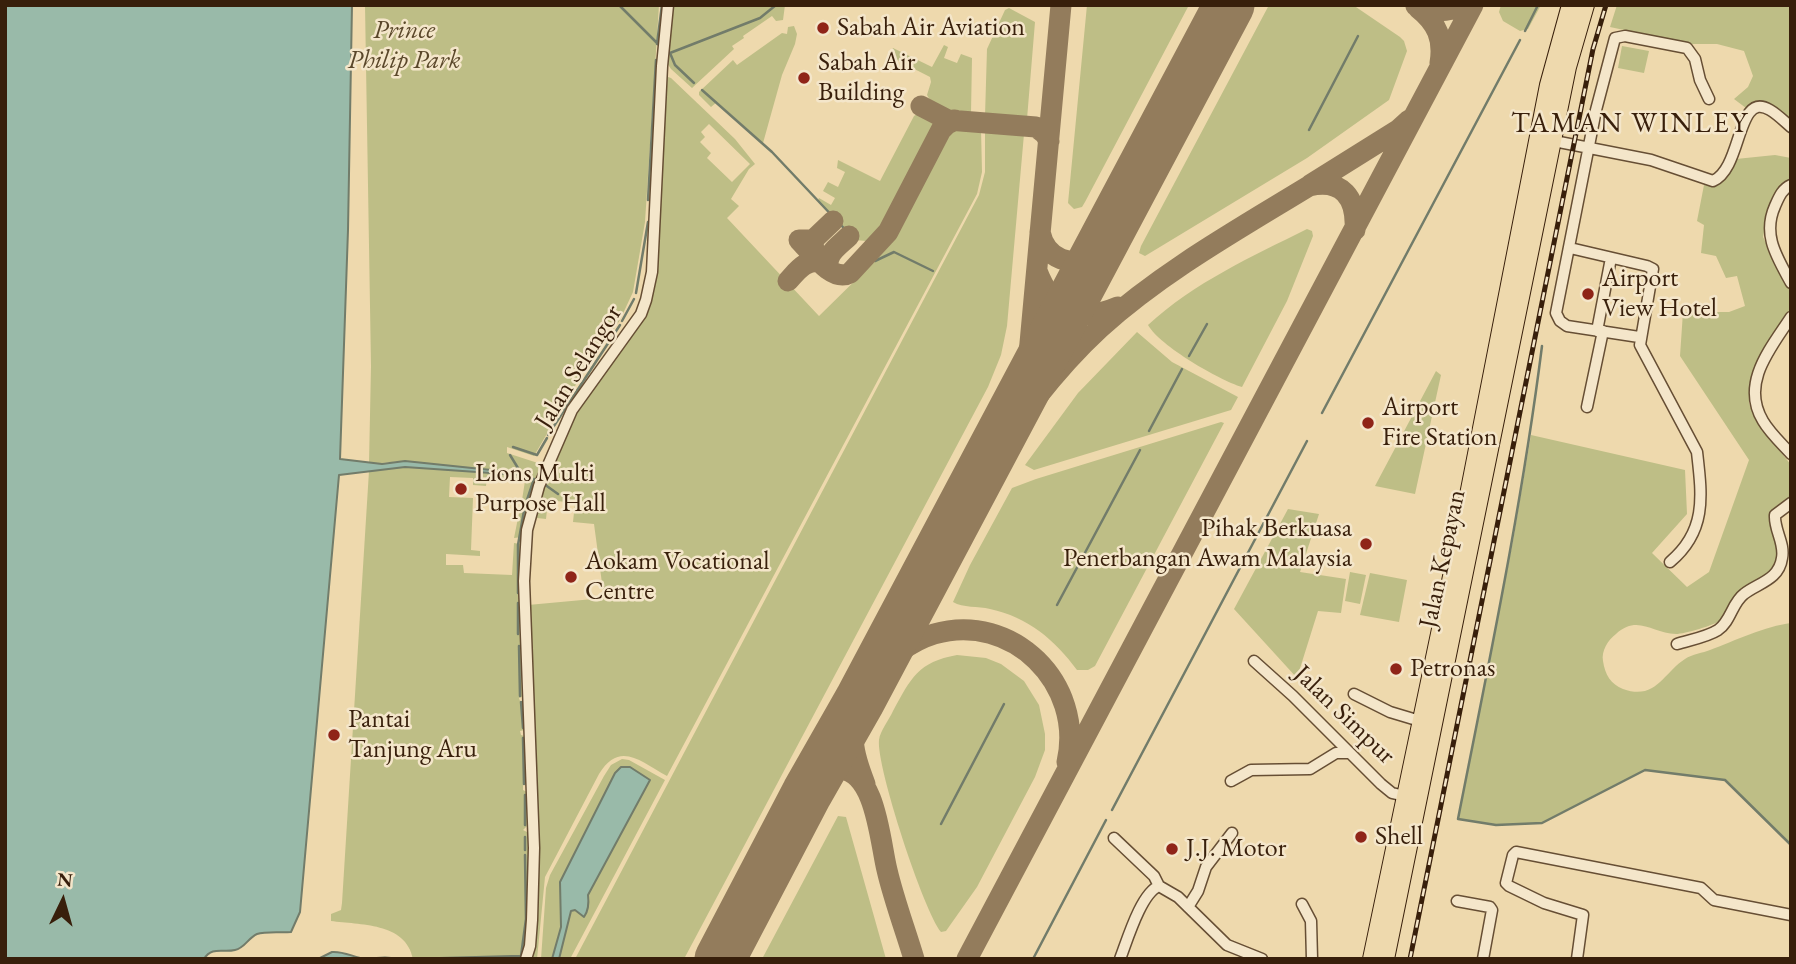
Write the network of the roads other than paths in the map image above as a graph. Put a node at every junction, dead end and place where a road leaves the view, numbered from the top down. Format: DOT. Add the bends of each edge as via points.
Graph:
graph roads {
  1 [pos="668,5"];
  2 [pos="1570,5"];
  3 [pos="1586,5"];
  4 [pos="1709,99"];
  5 [pos="1791,127"];
  6 [pos="1554,141"];
  7 [pos="1590,147"];
  8 [pos="1791,185"];
  9 [pos="1570,248"];
  10 [pos="1611,258"];
  11 [pos="1791,283"];
  12 [pos="1791,317"];
  13 [pos="1600,331"];
  14 [pos="1639,337"];
  15 [pos="1587,407"];
  16 [pos="1791,454"];
  17 [pos="1791,503"];
  18 [pos="1670,562"];
  19 [pos="1676,644"];
  20 [pos="1254,661"];
  21 [pos="1354,694"];
  22 [pos="1420,722"];
  23 [pos="1350,753"];
  24 [pos="1231,781"];
  25 [pos="1405,796"];
  26 [pos="1232,833"];
  27 [pos="1114,838"];
  28 [pos="1159,886"];
  29 [pos="1457,901"];
  30 [pos="1302,904"];
  31 [pos="1188,907"];
  32 [pos="1791,915"];
  33 [pos="526,959"];
  34 [pos="1120,959"];
  35 [pos="1262,959"];
  36 [pos="1312,959"];
  37 [pos="1371,959"];
  38 [pos="1385,959"];
  39 [pos="1483,959"];
  40 [pos="1577,959"];
  1 -- 33 [label="street, Jalan Selangor" via="652,272 646,300 641,314 572,410 539,486 527,530 524,581 534,848"];
  2 -- 22 [label="highway, Jalan Kepayan" via="1548,85"];
  3 -- 6 [label="highway, Jalan Kepayan"];
  4 -- 7 [label="street" via="1693,52 1618,35 1612,43"];
  5 -- 7 [label="street" via="1770,110 1753,108 1745,118 1726,173 1713,181 1651,160"];
  6 -- 7 [label="street"];
  6 -- 38 [label="highway, Jalan Kepayan"];
  7 -- 9 [label="street"];
  8 -- 11 [label="street" via="1785,188 1769,222 1769,235"];
  9 -- 10 [label="street"];
  9 -- 13 [label="street" via="1556,313 1567,326"];
  10 -- 13 [label="street"];
  10 -- 14 [label="street" via="1653,269"];
  12 -- 16 [label="street" via="1758,372 1755,390 1764,423"];
  13 -- 14 [label="street"];
  13 -- 15 [label="street"];
  14 -- 18 [label="street" via="1642,351 1697,453 1700,516 1696,531"];
  17 -- 19 [label="street" via="1775,515 1782,558 1773,576 1744,593 1720,629"];
  20 -- 23 [label="street, Jalan Simpur"];
  21 -- 22 [label="street"];
  22 -- 25 [label="highway, Jalan Kepayan"];
  23 -- 24 [label="street" via="1336,753 1310,769 1251,769"];
  23 -- 25 [label="street, Jalan Simpur" via="1392,793"];
  25 -- 37 [label="highway, Jalan Kepayan"];
  26 -- 31 [label="street" via="1206,867"];
  27 -- 28 [label="street"];
  28 -- 31 [label="street"];
  28 -- 34 [label="street" via="1142,906"];
  29 -- 39 [label="street" via="1492,910"];
  30 -- 36 [label="street" via="1311,921"];
  31 -- 35 [label="street" via="1227,945"];
  32 -- 40 [label="street" via="1714,900 1701,888 1516,852 1506,883 1509,886 1583,915"];
}
